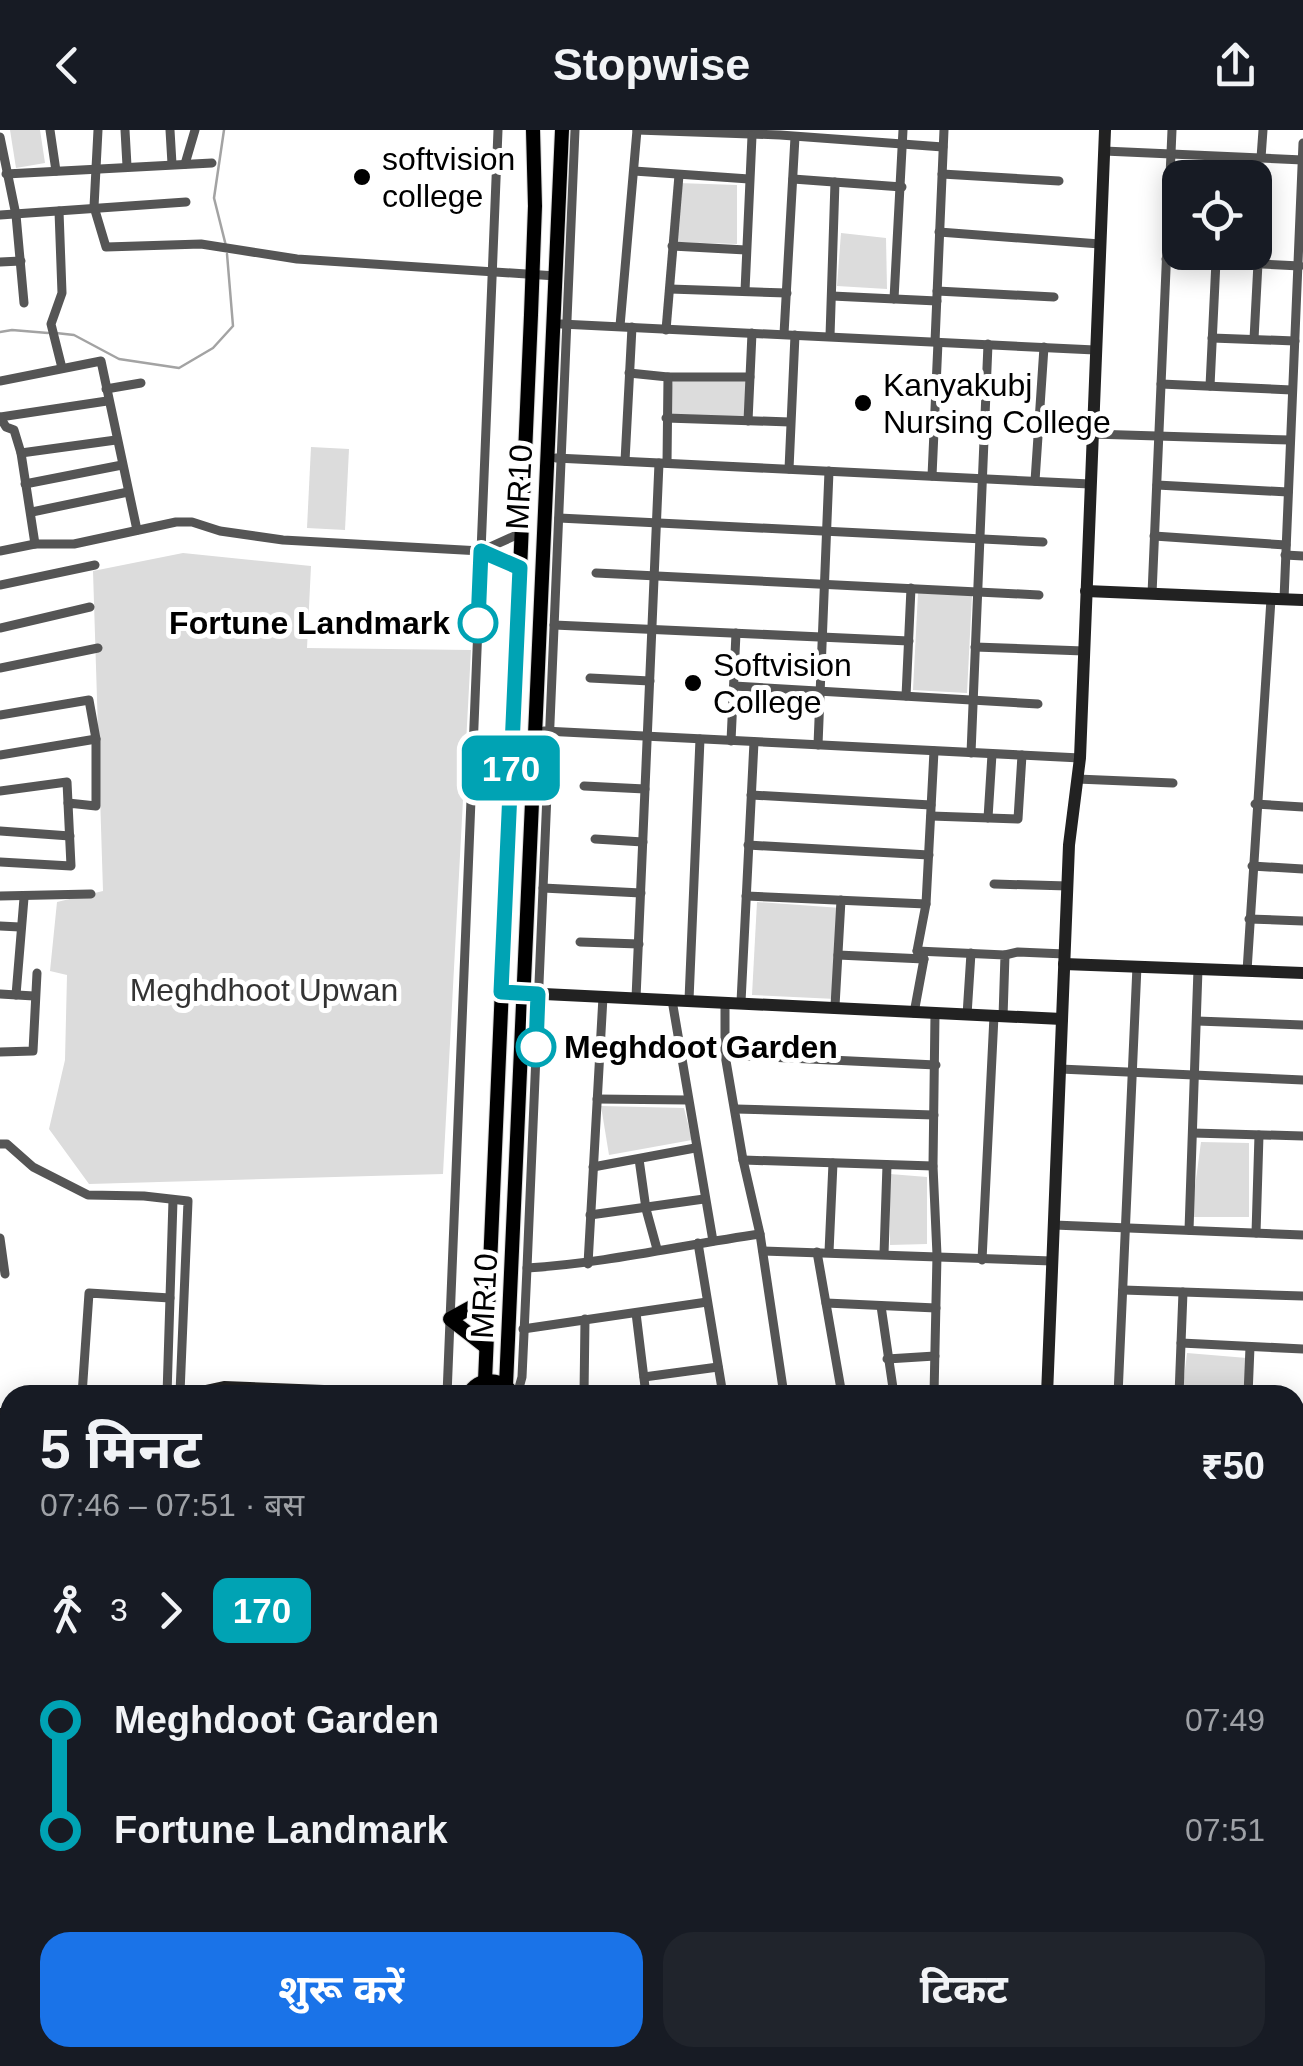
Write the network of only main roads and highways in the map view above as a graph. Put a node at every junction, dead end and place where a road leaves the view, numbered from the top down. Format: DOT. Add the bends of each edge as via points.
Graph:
graph roads {
  1 [pos="533,130"];
  2 [pos="562,130"];
  3 [pos="488,1298"];
  4 [pos="486,1347"];
  5 [pos="485,1381"];
  6 [pos="480,1385"];
  7 [pos="495,1385"];
  8 [pos="513,1385"];
  1 -- 3 [label="main road, MR10" via="533,274"];
  2 -- 8 [label="main road, MR10" via="562,276"];
  3 -- 4 [label="main road, MR10"];
  3 -- 4 [label="main road" via="450,1319"];
  4 -- 5 [label="main road, MR10"];
  5 -- 6 [label="main road"];
  5 -- 7 [label="main road"];
}
